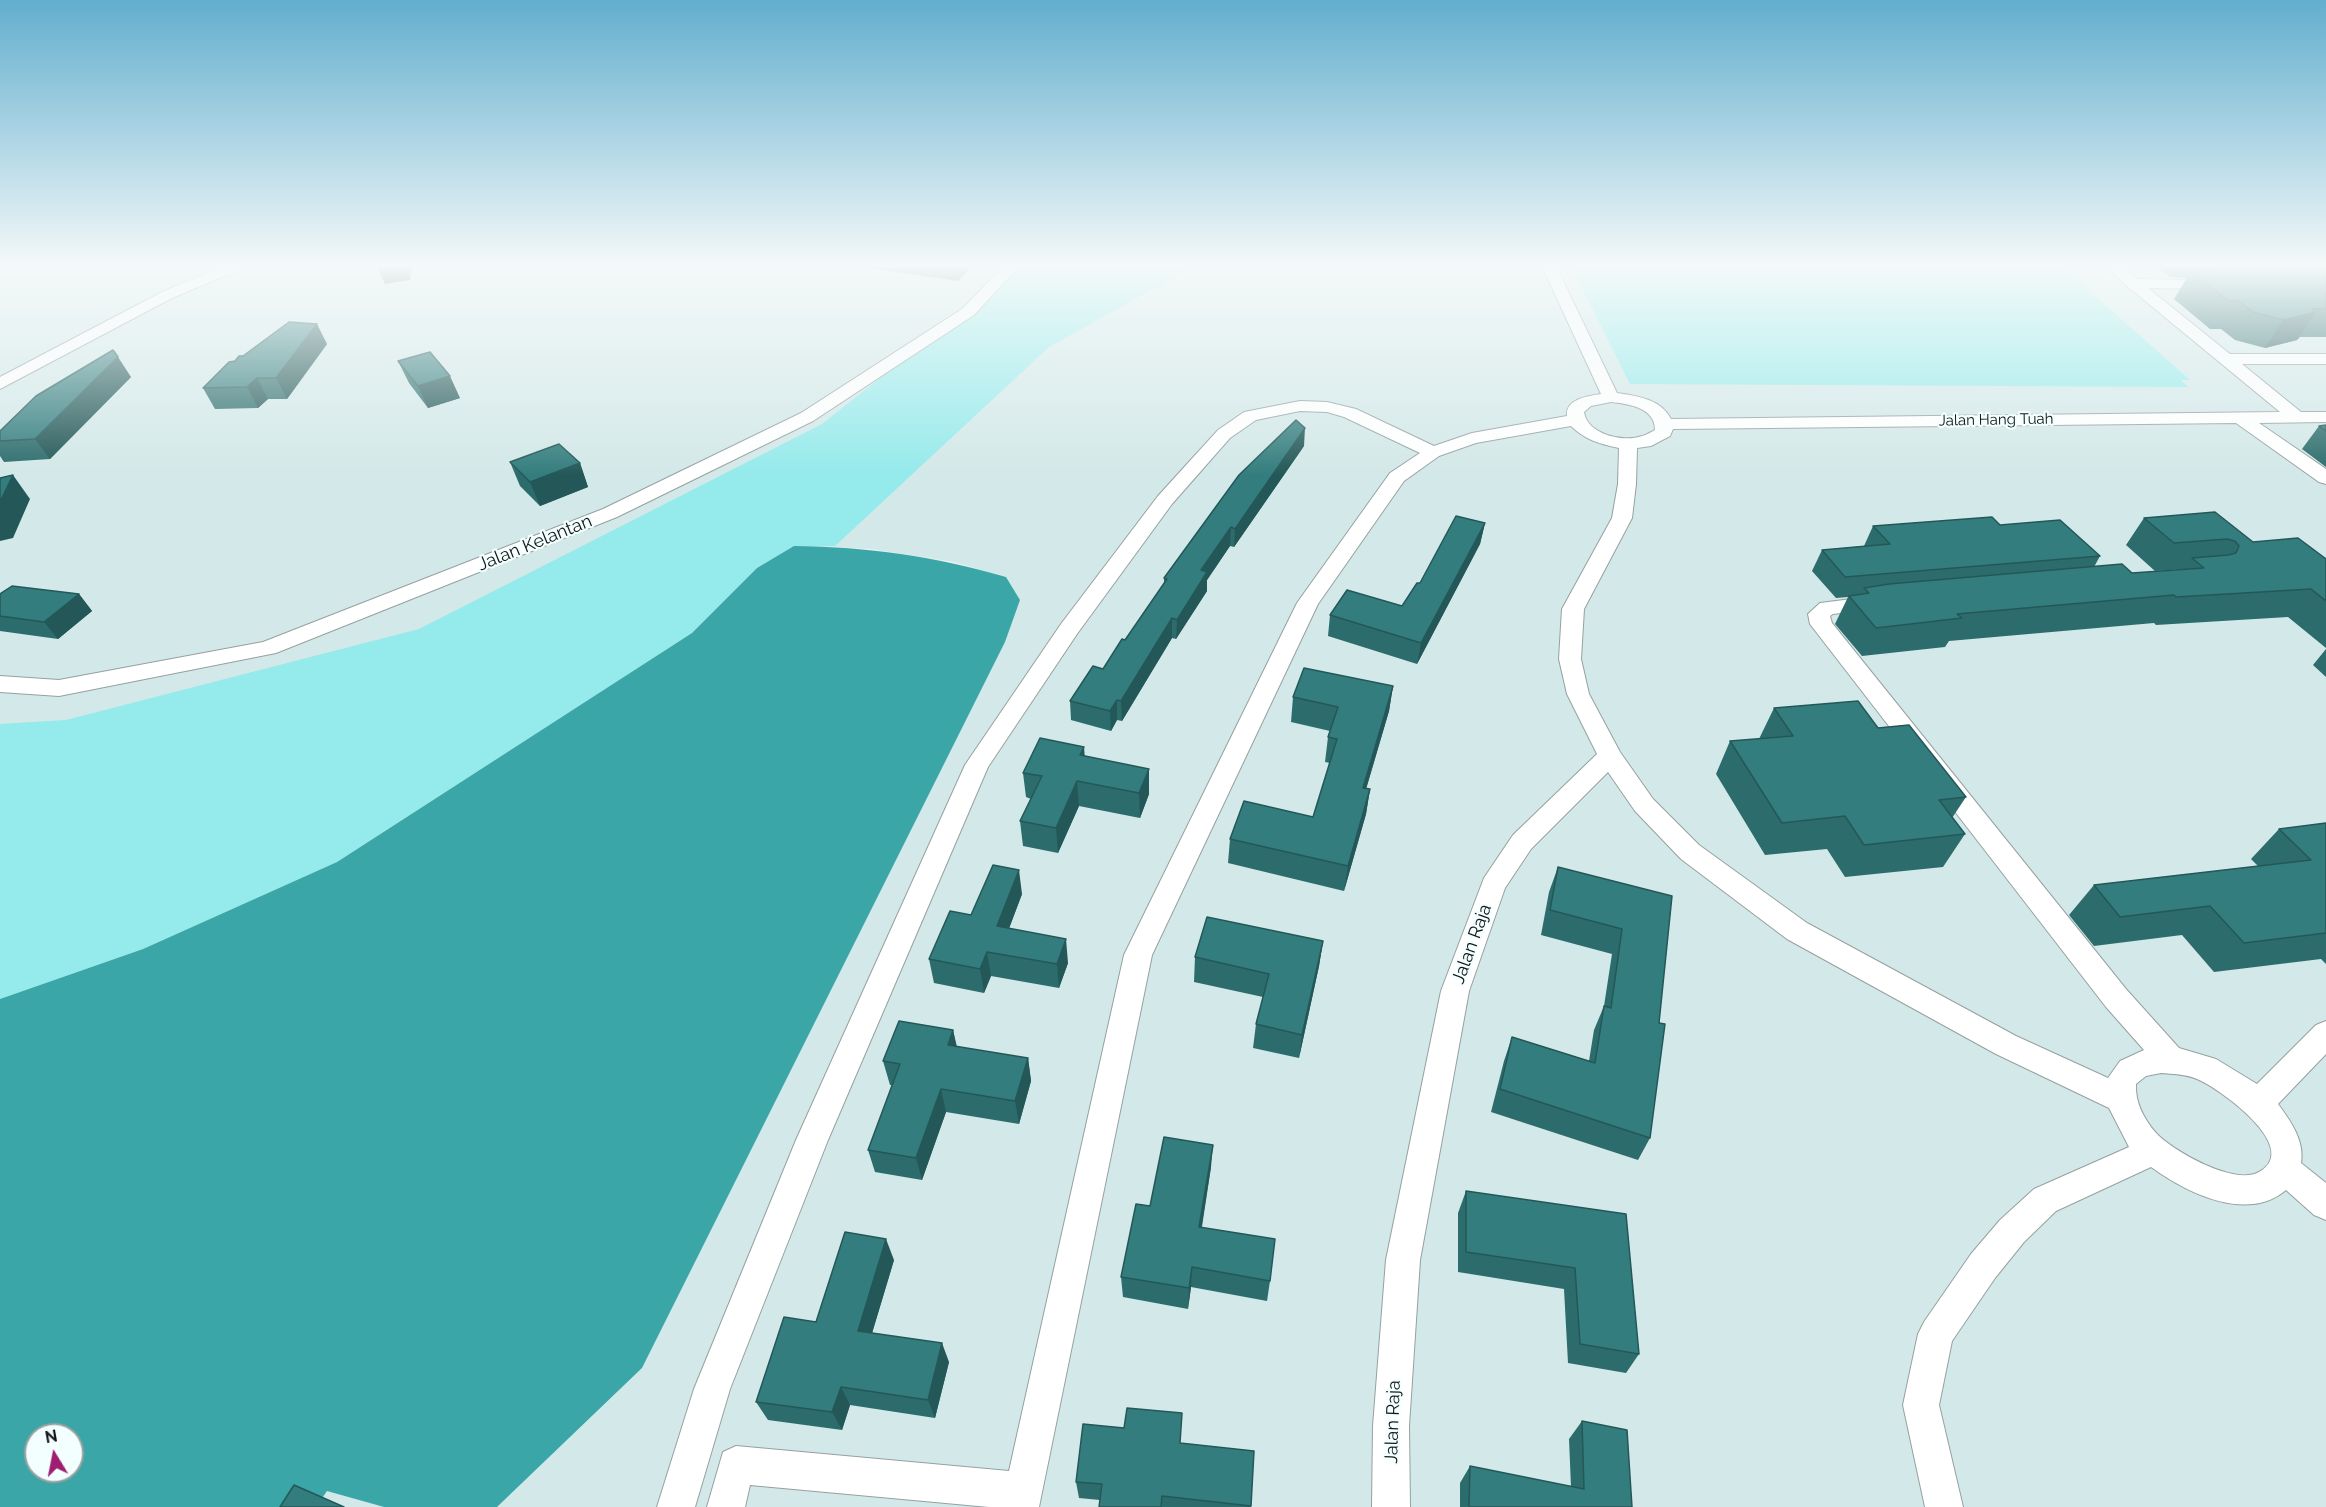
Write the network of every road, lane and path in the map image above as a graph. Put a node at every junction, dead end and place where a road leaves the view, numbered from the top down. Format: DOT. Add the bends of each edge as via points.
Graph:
graph roads {
  1 [pos="93,334"];
  2 [pos="934,334"];
  3 [pos="1581,334"];
  4 [pos="2195,334"];
  5 [pos="2225,359"];
  6 [pos="2326,359"];
  7 [pos="0,384"];
  8 [pos="1611,397"];
  9 [pos="2240,417"];
  10 [pos="2296,417"];
  11 [pos="2326,417"];
  12 [pos="1574,420"];
  13 [pos="1665,424"];
  14 [pos="1628,444"];
  15 [pos="1432,452"];
  16 [pos="2326,478"];
  17 [pos="1899,601"];
  18 [pos="0,684"];
  19 [pos="1610,756"];
  20 [pos="2326,1034"];
  21 [pos="2170,1059"];
  22 [pos="2121,1099"];
  23 [pos="2258,1103"];
  24 [pos="2153,1151"];
  25 [pos="2285,1169"];
  26 [pos="2326,1204"];
  27 [pos="1021,1499"];
  28 [pos="676,1507"];
  29 [pos="726,1507"];
  30 [pos="1390,1507"];
  31 [pos="1944,1507"];
  1 -- 7 [label="street"];
  2 -- 18 [label="street, Jalan Kelantan" via="807,417 610,513 268,648 59,688"];
  3 -- 8 [label="street"];
  4 -- 5 [label="street"];
  5 -- 6 [label="street"];
  5 -- 10 [label="street"];
  8 -- 12 [label="street" via="1577,406"];
  8 -- 13 [label="street" via="1647,406 1662,416"];
  9 -- 10 [label="street, Jalan Hang Tuah"];
  9 -- 13 [label="street, Jalan Hang Tuah"];
  9 -- 16 [label="street"];
  10 -- 11 [label="street, Jalan Hang Tuah"];
  12 -- 14 [label="street" via="1594,436"];
  12 -- 15 [label="street" via="1472,438"];
  13 -- 14 [label="street" via="1664,432 1656,438"];
  14 -- 19 [label="street" via="1622,518 1573,609 1570,659 1578,694"];
  15 -- 27 [label="street" via="1397,477 1308,603 1138,955"];
  15 -- 28 [label="street" via="1350,412 1328,407 1300,406 1250,416 1224,434 1165,500 1069,629 976,765 812,1140 712,1389"];
  17 -- 21 [label="street" via="1828,608 1819,614 1821,624 2116,998"];
  19 -- 22 [label="street" via="1644,805 1690,852 1797,931 2006,1045"];
  19 -- 30 [label="street, Jalan Raja" via="1522,842 1493,885 1455,991 1403,1260 1391,1426"];
  20 -- 23 [label="street"];
  21 -- 22 [label="street" via="2148,1061 2132,1068 2122,1081"];
  21 -- 23 [label="street" via="2200,1066 2232,1082"];
  22 -- 24 [label="street" via="2129,1120"];
  23 -- 25 [label="street" via="2277,1126 2286,1149"];
  24 -- 25 [label="street" via="2197,1179 2227,1188 2253,1190 2274,1183"];
  24 -- 31 [label="street" via="2045,1200 1990,1257 1936,1334 1921,1405"];
  25 -- 26 [label="street"];
  27 -- 29 [label="street" via="736,1465"];
}
